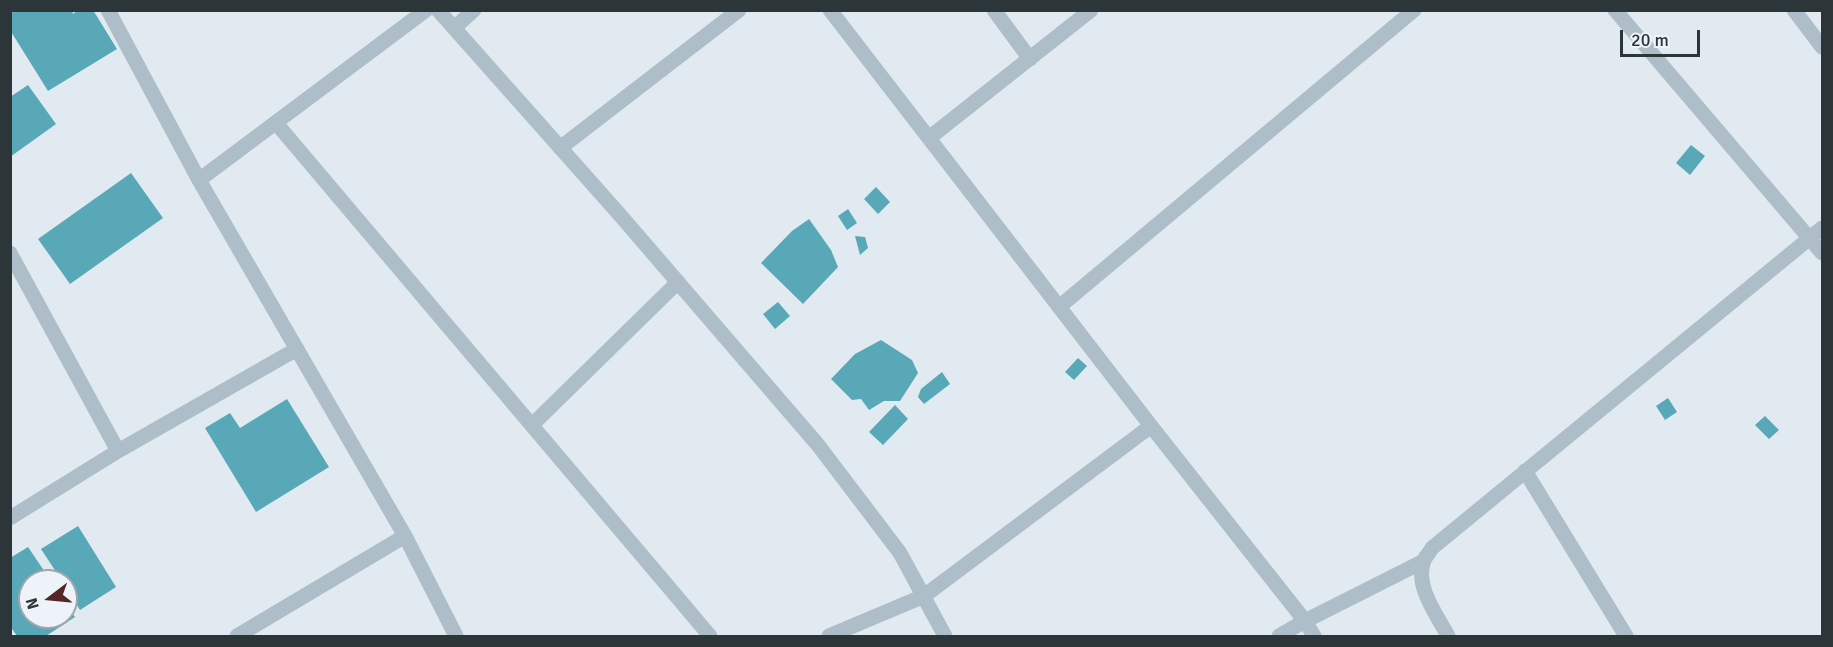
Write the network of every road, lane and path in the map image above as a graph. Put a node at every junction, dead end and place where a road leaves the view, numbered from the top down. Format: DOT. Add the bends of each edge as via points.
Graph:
graph roads {
  1 [pos="108,10"];
  2 [pos="426,10"];
  3 [pos="438,10"];
  4 [pos="474,10"];
  5 [pos="739,10"];
  6 [pos="830,10"];
  7 [pos="994,10"];
  8 [pos="1091,10"];
  9 [pos="1413,10"];
  10 [pos="1615,10"];
  11 [pos="1794,10"];
  12 [pos="454,28"];
  13 [pos="1822,47"];
  14 [pos="1030,58"];
  15 [pos="276,123"];
  16 [pos="928,138"];
  17 [pos="560,148"];
  18 [pos="199,180"];
  19 [pos="1816,233"];
  20 [pos="10,253"];
  21 [pos="1822,253"];
  22 [pos="678,282"];
  23 [pos="1059,307"];
  24 [pos="297,349"];
  25 [pos="532,425"];
  26 [pos="1151,426"];
  27 [pos="118,451"];
  28 [pos="1525,471"];
  29 [pos="10,518"];
  30 [pos="405,536"];
  31 [pos="1424,561"];
  32 [pos="924,596"];
  33 [pos="1305,621"];
  34 [pos="237,636"];
  35 [pos="456,636"];
  36 [pos="710,636"];
  37 [pos="829,636"];
  38 [pos="945,636"];
  39 [pos="1279,636"];
  40 [pos="1314,636"];
  41 [pos="1448,636"];
  42 [pos="1626,636"];
  1 -- 18 [label="street"];
  2 -- 15 [label="street"];
  3 -- 12 [label="street"];
  4 -- 12 [label="street"];
  5 -- 17 [label="street"];
  6 -- 16 [label="street"];
  7 -- 14 [label="street"];
  8 -- 14 [label="street"];
  9 -- 23 [label="street"];
  10 -- 19 [label="street"];
  11 -- 13 [label="street"];
  12 -- 17 [label="street"];
  14 -- 16 [label="street"];
  15 -- 18 [label="street"];
  15 -- 25 [label="street"];
  16 -- 23 [label="street"];
  17 -- 22 [label="street"];
  18 -- 24 [label="street"];
  19 -- 21 [label="street"];
  19 -- 28 [label="street"];
  20 -- 27 [label="street"];
  22 -- 25 [label="street"];
  22 -- 32 [label="street" via="818,445 900,553"];
  23 -- 26 [label="street"];
  24 -- 27 [label="street"];
  24 -- 30 [label="street"];
  25 -- 36 [label="street"];
  26 -- 32 [label="street"];
  26 -- 33 [label="street"];
  27 -- 29 [label="street"];
  28 -- 31 [label="street" via="1432,548"];
  28 -- 42 [label="street"];
  30 -- 34 [label="street"];
  30 -- 35 [label="street"];
  31 -- 33 [label="street"];
  31 -- 41 [label="street" via="1422,579 1426,594"];
  32 -- 37 [label="street"];
  32 -- 38 [label="street"];
  33 -- 39 [label="street"];
  33 -- 40 [label="street"];
}
